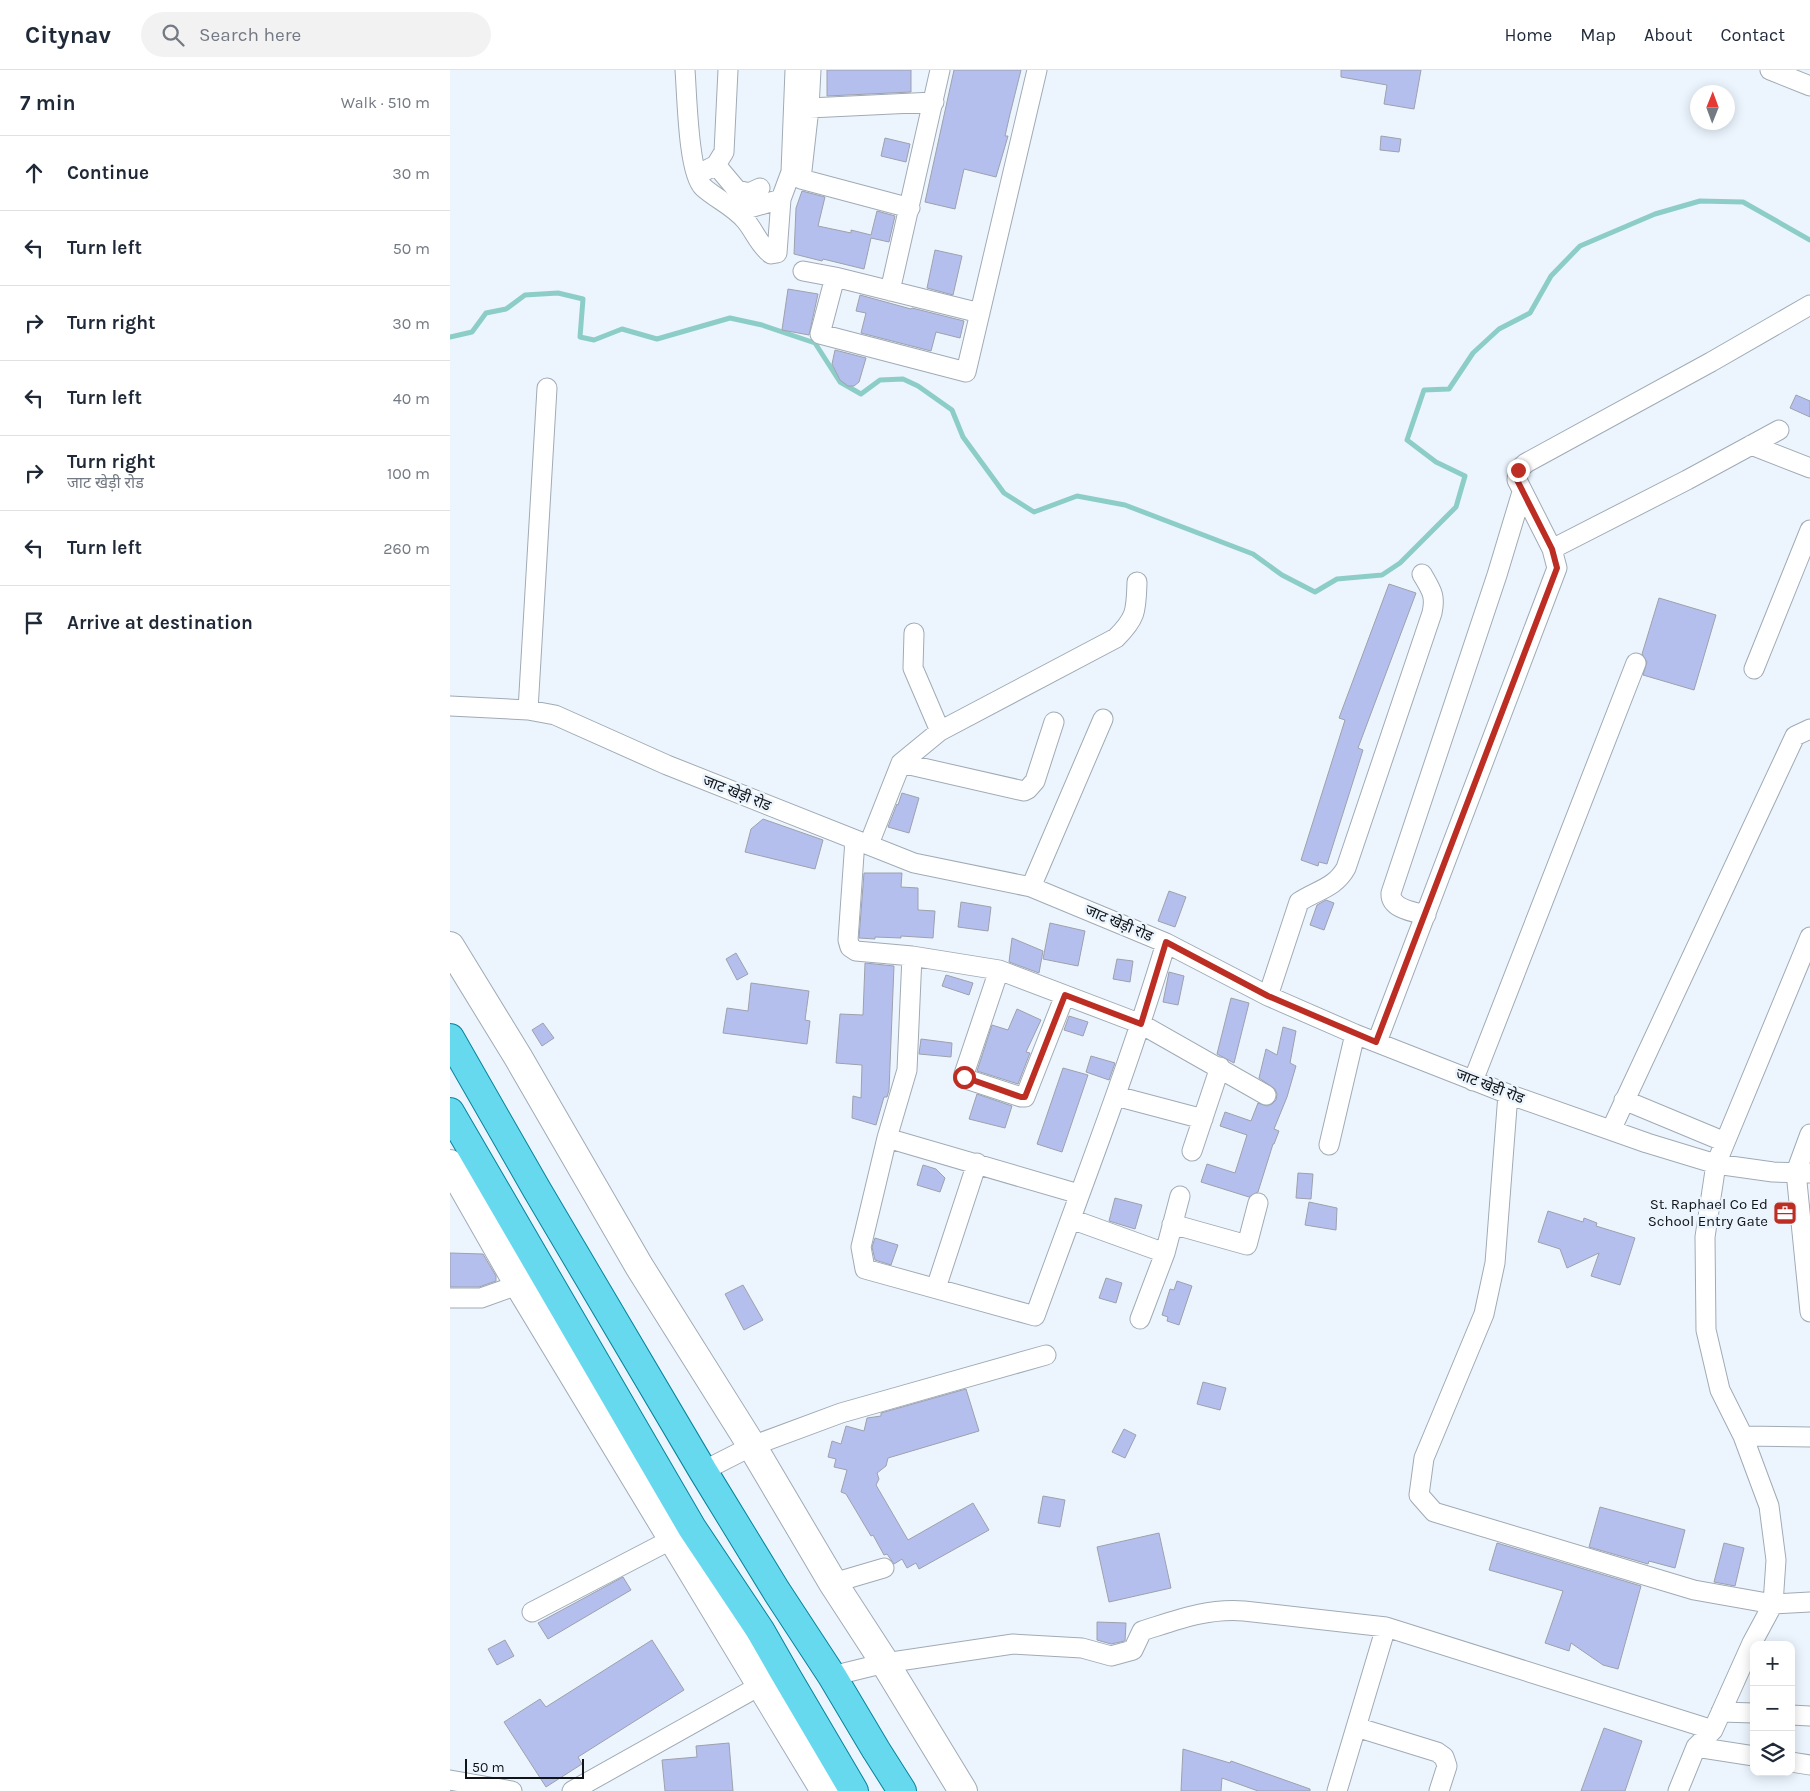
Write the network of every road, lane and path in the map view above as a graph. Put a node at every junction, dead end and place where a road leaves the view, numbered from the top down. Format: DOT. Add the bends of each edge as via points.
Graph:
graph roads {
  1 [pos="685,70"];
  2 [pos="728,70"];
  3 [pos="795,70"];
  4 [pos="811,70"];
  5 [pos="940,70"];
  6 [pos="1037,70"];
  7 [pos="1770,70"];
  8 [pos="1810,86"];
  9 [pos="934,102"];
  10 [pos="809,108"];
  11 [pos="716,165"];
  12 [pos="697,175"];
  13 [pos="760,188"];
  14 [pos="781,199"];
  15 [pos="910,208"];
  16 [pos="734,209"];
  17 [pos="803,271"];
  18 [pos="835,277"];
  19 [pos="890,291"];
  20 [pos="1810,305"];
  21 [pos="980,313"];
  22 [pos="547,388"];
  23 [pos="1779,430"];
  24 [pos="1752,445"];
  25 [pos="1810,468"];
  26 [pos="1522,492"];
  27 [pos="1810,530"];
  28 [pos="1552,549"];
  29 [pos="1422,574"];
  30 [pos="1137,582"];
  31 [pos="914,633"];
  32 [pos="1636,663"];
  33 [pos="1754,669"];
  34 [pos="450,706"];
  35 [pos="528,710"];
  36 [pos="1103,719"];
  37 [pos="1054,722"];
  38 [pos="1810,729"];
  39 [pos="940,731"];
  40 [pos="901,763"];
  41 [pos="862,842"];
  42 [pos="1031,886"];
  43 [pos="1426,915"];
  44 [pos="1810,937"];
  45 [pos="1166,942"];
  46 [pos="450,946"];
  47 [pos="912,956"];
  48 [pos="999,970"];
  49 [pos="1065,995"];
  50 [pos="1268,996"];
  51 [pos="1141,1024"];
  52 [pos="1355,1034"];
  53 [pos="450,1038"];
  54 [pos="1376,1042"];
  55 [pos="1220,1067"];
  56 [pos="1473,1081"];
  57 [pos="1508,1094"];
  58 [pos="1266,1095"];
  59 [pos="1116,1096"];
  60 [pos="1624,1100"];
  61 [pos="450,1112"];
  62 [pos="1203,1119"];
  63 [pos="1610,1130"];
  64 [pos="1810,1134"];
  65 [pos="887,1138"];
  66 [pos="1725,1142"];
  67 [pos="1329,1145"];
  68 [pos="1192,1151"];
  69 [pos="977,1163"];
  70 [pos="1716,1164"];
  71 [pos="1803,1172"];
  72 [pos="454,1177"];
  73 [pos="488,1179"];
  74 [pos="1079,1194"];
  75 [pos="1180,1196"];
  76 [pos="1258,1203"];
  77 [pos="1071,1219"];
  78 [pos="1172,1224"];
  79 [pos="1165,1253"];
  80 [pos="544,1275"];
  81 [pos="519,1285"];
  82 [pos="936,1288"];
  83 [pos="450,1298"];
  84 [pos="1810,1312"];
  85 [pos="1140,1319"];
  86 [pos="1046,1355"];
  87 [pos="1744,1436"];
  88 [pos="1810,1437"];
  89 [pos="752,1446"];
  90 [pos="703,1471"];
  91 [pos="682,1534"];
  92 [pos="884,1568"];
  93 [pos="833,1583"];
  94 [pos="1810,1602"];
  95 [pos="1772,1604"];
  96 [pos="532,1612"];
  97 [pos="1386,1626"];
  98 [pos="885,1663"];
  99 [pos="832,1676"];
  100 [pos="773,1678"];
  101 [pos="1721,1712"];
  102 [pos="1750,1714"];
  103 [pos="1795,1715"];
  104 [pos="1810,1716"];
  105 [pos="1356,1727"];
  106 [pos="1713,1730"];
  107 [pos="1696,1747"];
  108 [pos="1750,1755"];
  109 [pos="1795,1763"];
  110 [pos="1810,1765"];
  111 [pos="450,1780"];
  112 [pos="512,1791"];
  113 [pos="572,1791"];
  114 [pos="825,1791"];
  115 [pos="854,1791"];
  116 [pos="902,1791"];
  117 [pos="963,1791"];
  118 [pos="1336,1791"];
  119 [pos="1439,1791"];
  120 [pos="1678,1791"];
  1 -- 12 [label="street" via="691,153"];
  2 -- 11 [label="street" via="724,152"];
  3 -- 14 [label="street" via="791,172"];
  4 -- 10 [label="street"];
  5 -- 9 [label="street"];
  6 -- 21 [label="street"];
  7 -- 8 [label="street"];
  9 -- 10 [label="street"];
  9 -- 15 [label="street"];
  10 -- 15 [label="street" via="801,179"];
  11 -- 12 [label="street"];
  11 -- 13 [label="street" via="737,190 749,193"];
  12 -- 16 [label="street" via="702,186"];
  14 -- 16 [label="street"];
  14 -- 16 [label="street" via="777,253 771,254 763,248"];
  15 -- 19 [label="street"];
  17 -- 18 [label="street"];
  18 -- 19 [label="street"];
  18 -- 21 [label="street" via="820,334 966,372"];
  19 -- 21 [label="street"];
  20 -- 26 [label="street" via="1526,463 1518,470 1517,480"];
  22 -- 35 [label="street"];
  23 -- 24 [label="street"];
  24 -- 25 [label="street"];
  24 -- 28 [label="street"];
  26 -- 28 [label="street"];
  26 -- 43 [label="street" via="1391,893 1394,904"];
  27 -- 33 [label="street"];
  28 -- 43 [label="street" via="1557,568"];
  29 -- 50 [label="street" via="1433,592 1432,613 1346,868 1333,884 1299,902"];
  30 -- 39 [label="street" via="1134,615 1116,638"];
  31 -- 39 [label="street" via="913,668"];
  32 -- 56 [label="street"];
  34 -- 35 [label="street, जाट खेड़ी रोड"];
  35 -- 41 [label="street, जाट खेड़ी रोड" via="555,715 667,765"];
  36 -- 42 [label="street"];
  37 -- 40 [label="street" via="1035,782 1024,791"];
  38 -- 60 [label="street" via="1795,736"];
  39 -- 40 [label="street"];
  40 -- 41 [label="street"];
  41 -- 42 [label="street, जाट खेड़ी रोड" via="914,863"];
  41 -- 47 [label="street" via="848,940 850,947 856,951"];
  42 -- 45 [label="street, जाट खेड़ी रोड"];
  43 -- 54 [label="street"];
  44 -- 66 [label="street"];
  45 -- 50 [label="street, जाट खेड़ी रोड"];
  45 -- 51 [label="street"];
  46 -- 89 [label="street" via="639,1266"];
  47 -- 48 [label="street"];
  47 -- 65 [label="street" via="908,1070"];
  48 -- 49 [label="street"];
  48 -- 49 [label="street" via="964,1074 966,1078 1025,1097"];
  49 -- 51 [label="street"];
  50 -- 52 [label="street, जाट खेड़ी रोड"];
  51 -- 55 [label="street"];
  51 -- 59 [label="street"];
  52 -- 54 [label="street, जाट खेड़ी रोड"];
  52 -- 67 [label="street"];
  53 -- 90 [label="main road"];
  54 -- 56 [label="street, जाट खेड़ी रोड"];
  55 -- 58 [label="street"];
  55 -- 62 [label="street"];
  56 -- 57 [label="street, जाट खेड़ी रोड"];
  57 -- 63 [label="street, जाट खेड़ी रोड"];
  57 -- 95 [label="street" via="1495,1263 1484,1314 1424,1458 1419,1495 1434,1512 1694,1590"];
  59 -- 62 [label="street"];
  59 -- 74 [label="street"];
  60 -- 63 [label="street"];
  60 -- 66 [label="street"];
  61 -- 73 [label="main road"];
  62 -- 68 [label="street"];
  63 -- 70 [label="street, जाट खेड़ी रोड"];
  64 -- 71 [label="street"];
  65 -- 69 [label="street"];
  65 -- 82 [label="street" via="861,1247 865,1269"];
  66 -- 70 [label="street"];
  69 -- 74 [label="street"];
  69 -- 82 [label="street"];
  70 -- 71 [label="street, जाट खेड़ी रोड" via="1773,1172"];
  70 -- 87 [label="street" via="1705,1237 1706,1330 1720,1390"];
  71 -- 84 [label="street"];
  72 -- 73 [label="street"];
  72 -- 81 [label="street"];
  73 -- 80 [label="main road"];
  74 -- 77 [label="street"];
  75 -- 78 [label="street"];
  76 -- 78 [label="street" via="1247,1245"];
  77 -- 79 [label="street"];
  77 -- 82 [label="street" via="1035,1316"];
  78 -- 79 [label="street"];
  79 -- 85 [label="street"];
  80 -- 81 [label="street"];
  80 -- 91 [label="main road"];
  81 -- 83 [label="street" via="481,1298"];
  81 -- 91 [label="street"];
  86 -- 89 [label="street" via="841,1413"];
  87 -- 88 [label="street"];
  87 -- 95 [label="street" via="1769,1506 1776,1560"];
  89 -- 90 [label="street"];
  89 -- 93 [label="street"];
  90 -- 99 [label="main road"];
  91 -- 96 [label="street"];
  91 -- 100 [label="main road" via="760,1630"];
  92 -- 93 [label="street"];
  93 -- 98 [label="street"];
  94 -- 95 [label="street"];
  95 -- 101 [label="street"];
  97 -- 98 [label="street" via="1227,1610 1142,1631 1133,1650 1111,1656 1082,1648 1013,1644"];
  97 -- 105 [label="street"];
  97 -- 106 [label="street"];
  98 -- 99 [label="street"];
  98 -- 117 [label="street"];
  99 -- 116 [label="main road"];
  100 -- 113 [label="street"];
  100 -- 114 [label="street"];
  100 -- 115 [label="main road"];
  101 -- 102 [label="street"];
  101 -- 106 [label="street"];
  103 -- 104 [label="street"];
  105 -- 118 [label="street"];
  105 -- 119 [label="street" via="1444,1757 1447,1766"];
  106 -- 107 [label="street"];
  107 -- 108 [label="street"];
  107 -- 120 [label="street"];
  109 -- 110 [label="street"];
  111 -- 112 [label="street"];
}
